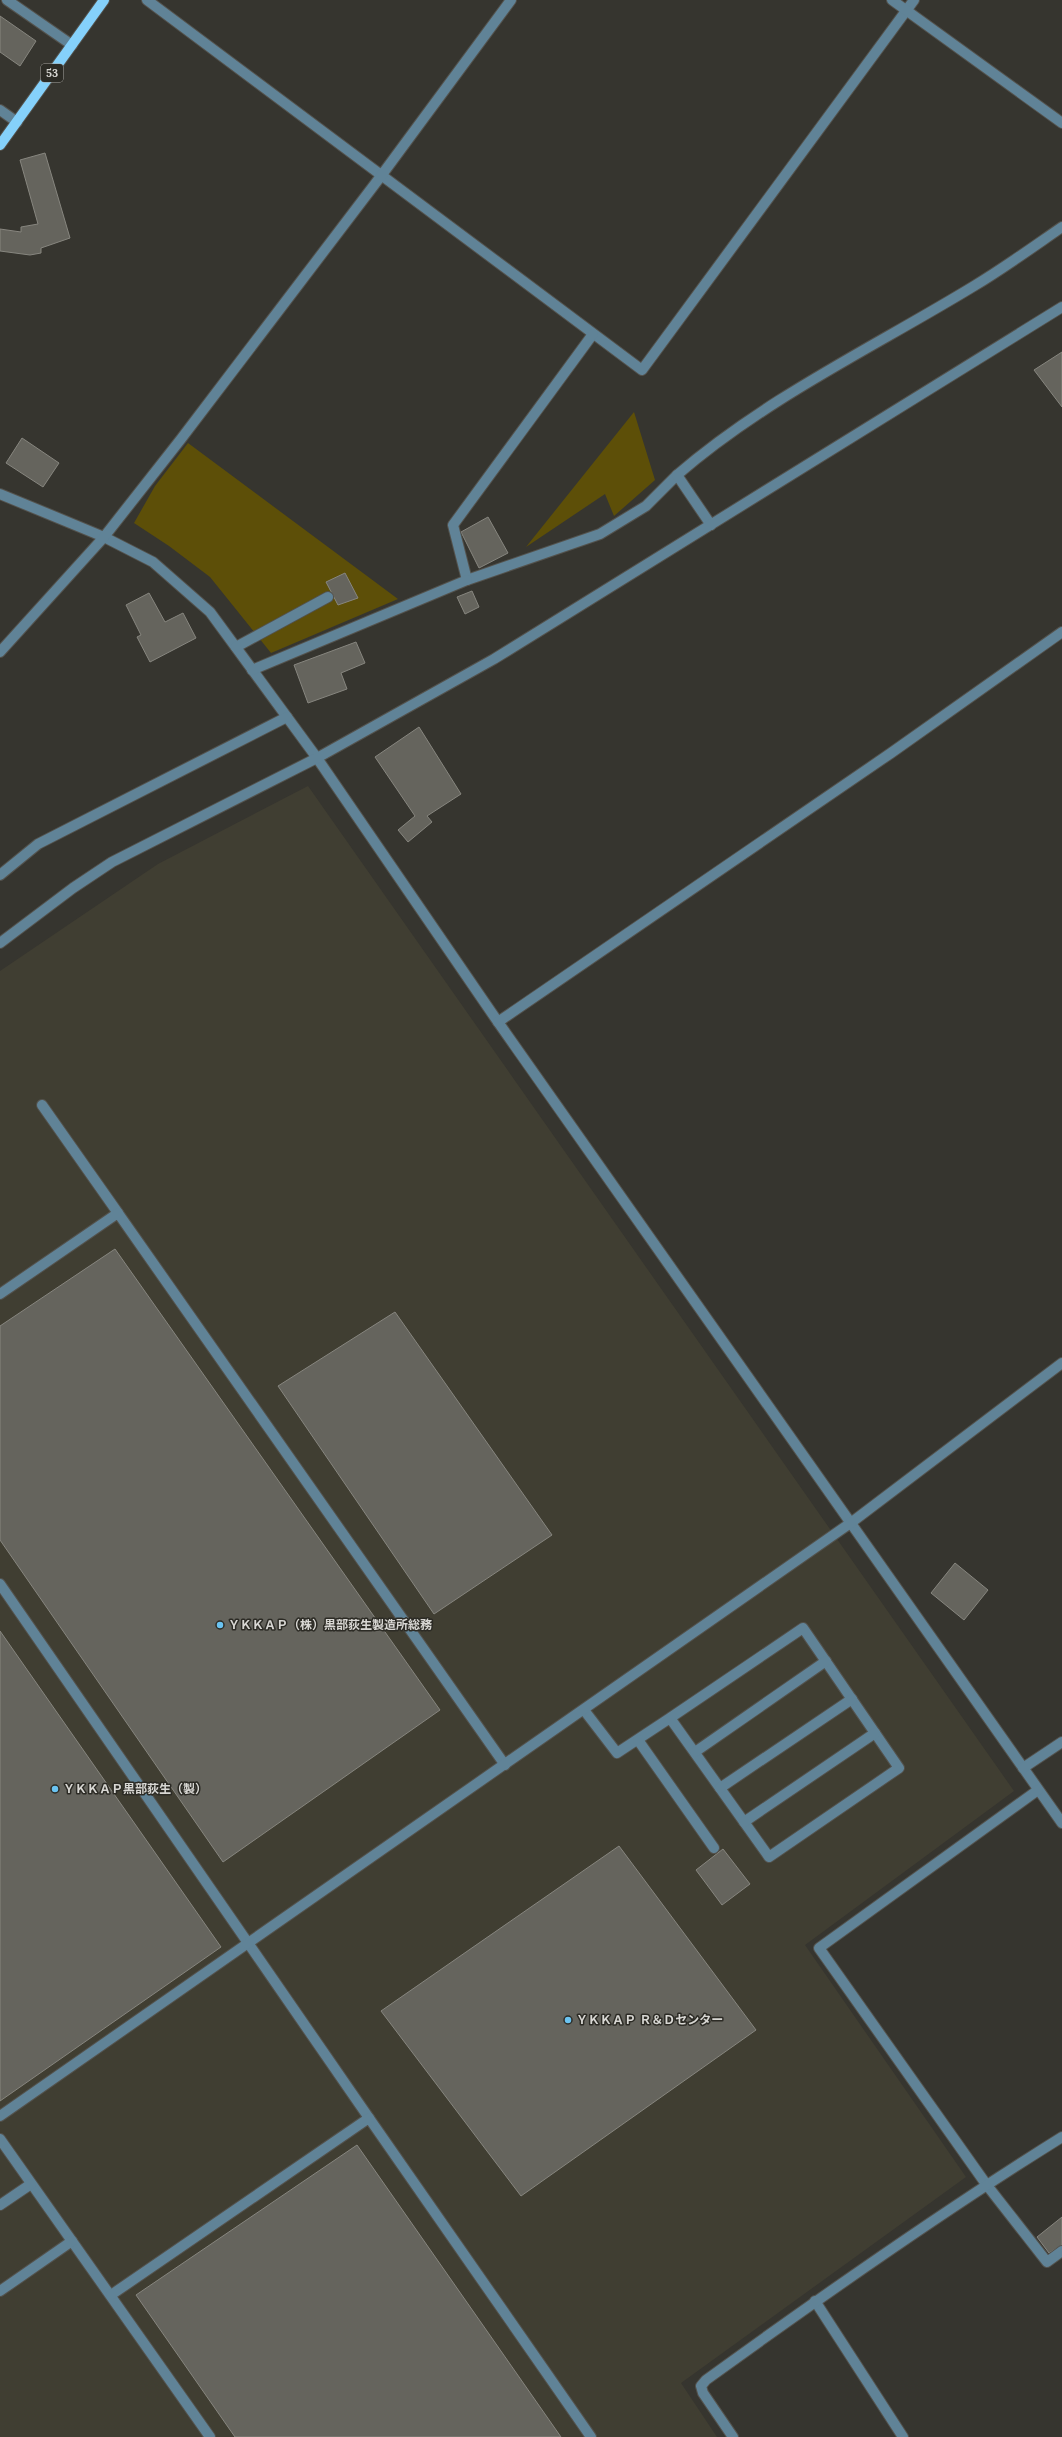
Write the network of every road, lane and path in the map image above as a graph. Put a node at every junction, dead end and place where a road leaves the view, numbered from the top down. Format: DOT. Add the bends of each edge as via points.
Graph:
graph roads {
  1 [pos="6,0"];
  2 [pos="104,0"];
  3 [pos="147,0"];
  4 [pos="511,0"];
  5 [pos="892,0"];
  6 [pos="914,0"];
  7 [pos="906,10"];
  8 [pos="72,45"];
  9 [pos="0,110"];
  10 [pos="17,122"];
  11 [pos="1062,123"];
  12 [pos="0,145"];
  13 [pos="381,176"];
  14 [pos="1062,226"];
  15 [pos="1062,308"];
  16 [pos="593,334"];
  17 [pos="677,475"];
  18 [pos="0,494"];
  19 [pos="711,525"];
  20 [pos="104,537"];
  21 [pos="467,580"];
  22 [pos="328,597"];
  23 [pos="1062,632"];
  24 [pos="236,647"];
  25 [pos="0,652"];
  26 [pos="252,670"];
  27 [pos="287,717"];
  28 [pos="317,758"];
  29 [pos="0,875"];
  30 [pos="0,943"];
  31 [pos="498,1022"];
  32 [pos="42,1105"];
  33 [pos="118,1212"];
  34 [pos="0,1294"];
  35 [pos="1062,1363"];
  36 [pos="852,1522"];
  37 [pos="0,1584"];
  38 [pos="826,1661"];
  39 [pos="852,1699"];
  40 [pos="584,1710"];
  41 [pos="670,1718"];
  42 [pos="875,1733"];
  43 [pos="638,1740"];
  44 [pos="1062,1742"];
  45 [pos="694,1752"];
  46 [pos="505,1765"];
  47 [pos="1023,1768"];
  48 [pos="720,1788"];
  49 [pos="1038,1790"];
  50 [pos="744,1822"];
  51 [pos="1062,1822"];
  52 [pos="714,1848"];
  53 [pos="250,1942"];
  54 [pos="0,2116"];
  55 [pos="370,2118"];
  56 [pos="1062,2137"];
  57 [pos="0,2139"];
  58 [pos="31,2184"];
  59 [pos="986,2184"];
  60 [pos="0,2205"];
  61 [pos="72,2241"];
  62 [pos="1062,2251"];
  63 [pos="0,2291"];
  64 [pos="111,2295"];
  65 [pos="815,2301"];
  66 [pos="210,2437"];
  67 [pos="591,2437"];
  68 [pos="734,2437"];
  69 [pos="903,2437"];
  1 -- 8 [label="street"];
  2 -- 8 [label="main road, 53"];
  3 -- 13 [label="street"];
  4 -- 13 [label="street"];
  5 -- 7 [label="street"];
  6 -- 7 [label="street"];
  7 -- 11 [label="street"];
  7 -- 16 [label="street" via="642,370"];
  8 -- 10 [label="main road, 53"];
  9 -- 10 [label="street"];
  10 -- 12 [label="main road, 53"];
  13 -- 16 [label="street"];
  13 -- 20 [label="street" via="181,440"];
  14 -- 17 [label="street" via="975,286 782,399 710,446"];
  15 -- 19 [label="street"];
  16 -- 21 [label="street" via="453,525"];
  17 -- 19 [label="street"];
  17 -- 21 [label="street" via="646,506 600,534"];
  18 -- 20 [label="street"];
  19 -- 28 [label="street" via="494,659"];
  20 -- 24 [label="street" via="153,562 210,612"];
  20 -- 25 [label="street"];
  21 -- 26 [label="street"];
  22 -- 24 [label="street"];
  23 -- 31 [label="street" via="891,753"];
  24 -- 26 [label="street"];
  26 -- 27 [label="street"];
  27 -- 28 [label="street"];
  27 -- 29 [label="street" via="38,844"];
  28 -- 30 [label="street" via="112,862 72,888"];
  28 -- 31 [label="street"];
  31 -- 36 [label="street"];
  32 -- 33 [label="street"];
  33 -- 34 [label="street"];
  33 -- 46 [label="street"];
  35 -- 36 [label="street"];
  36 -- 40 [label="street"];
  36 -- 47 [label="street"];
  37 -- 53 [label="street"];
  38 -- 39 [label="street"];
  38 -- 41 [label="street" via="803,1628"];
  38 -- 45 [label="street"];
  39 -- 42 [label="street"];
  39 -- 48 [label="street"];
  40 -- 43 [label="street" via="617,1754"];
  40 -- 46 [label="street"];
  41 -- 43 [label="street"];
  41 -- 45 [label="street"];
  42 -- 50 [label="street"];
  42 -- 50 [label="street" via="899,1768 769,1857"];
  43 -- 52 [label="street"];
  44 -- 47 [label="street"];
  45 -- 48 [label="street"];
  46 -- 53 [label="street"];
  47 -- 49 [label="street"];
  48 -- 50 [label="street"];
  49 -- 51 [label="street"];
  49 -- 59 [label="street" via="819,1948"];
  53 -- 54 [label="street"];
  53 -- 55 [label="street"];
  55 -- 64 [label="street"];
  55 -- 67 [label="street"];
  56 -- 59 [label="street"];
  57 -- 58 [label="street"];
  58 -- 60 [label="street"];
  58 -- 61 [label="street"];
  59 -- 62 [label="street" via="1047,2262"];
  59 -- 65 [label="street"];
  61 -- 63 [label="street"];
  61 -- 64 [label="street"];
  64 -- 66 [label="street"];
  65 -- 68 [label="street" via="701,2386 703,2393"];
  65 -- 69 [label="street"];
}
